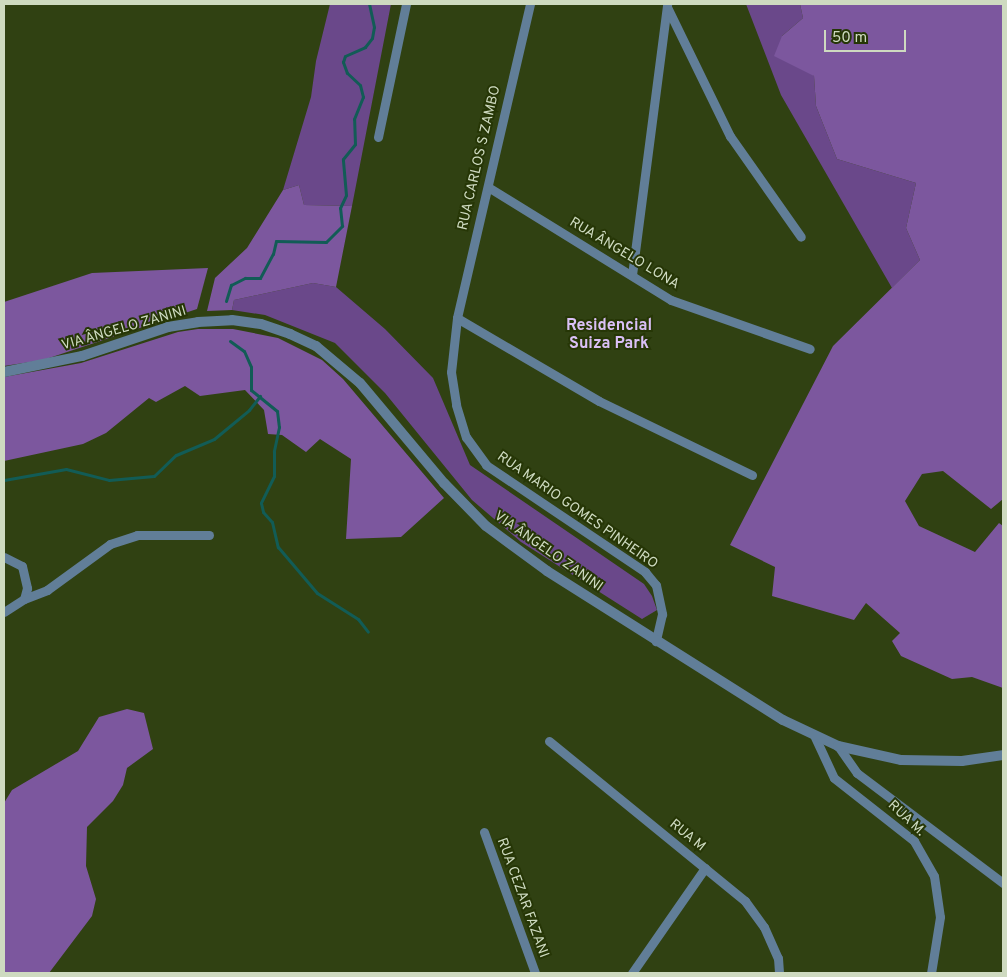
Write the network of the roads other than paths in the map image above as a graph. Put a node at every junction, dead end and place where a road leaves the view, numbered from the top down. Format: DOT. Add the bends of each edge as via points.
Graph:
graph roads {
  1 [pos="406,4"];
  2 [pos="530,4"];
  3 [pos="667,5"];
  4 [pos="378,137"];
  5 [pos="488,187"];
  6 [pos="801,237"];
  7 [pos="632,275"];
  8 [pos="457,318"];
  9 [pos="810,349"];
  10 [pos="4,372"];
  11 [pos="752,475"];
  12 [pos="209,536"];
  13 [pos="4,557"];
  14 [pos="24,599"];
  15 [pos="4,612"];
  16 [pos="656,641"];
  17 [pos="814,735"];
  18 [pos="549,741"];
  19 [pos="838,746"];
  20 [pos="1003,755"];
  21 [pos="484,832"];
  22 [pos="705,868"];
  23 [pos="1003,883"];
  24 [pos="535,973"];
  25 [pos="632,973"];
  26 [pos="779,973"];
  27 [pos="931,973"];
  1 -- 4 [label="street"];
  2 -- 5 [label="street, RUA CARLOS S ZAMBO"];
  3 -- 6 [label="street" via="730,136"];
  3 -- 7 [label="street"];
  5 -- 7 [label="street, RUA ÂNGELO LONA"];
  5 -- 8 [label="street, RUA CARLOS S ZAMBO"];
  7 -- 9 [label="street, RUA ÂNGELO LONA" via="671,300"];
  8 -- 11 [label="street" via="599,401"];
  8 -- 16 [label="street, RUA MARIO GOMES PINHEIRO" via="451,372 466,436 486,465 645,572 661,596 662,614"];
  10 -- 16 [label="street, VIA ÂNGELO ZANINI" via="82,356 168,327 198,322 232,320 261,324 290,334 316,346 360,383 444,483 486,526 547,571"];
  12 -- 14 [label="street" via="137,535 110,544 48,590"];
  13 -- 14 [label="street" via="22,566 26,575"];
  14 -- 15 [label="street"];
  16 -- 17 [label="street, VIA ÂNGELO ZANINI" via="783,720"];
  17 -- 19 [label="street, VIA ÂNGELO ZANINI"];
  17 -- 27 [label="street, RUA M." via="834,778 914,841 934,876 940,917"];
  18 -- 22 [label="street, RUA M"];
  19 -- 20 [label="street, VIA ÂNGELO ZANINI" via="925,761 962,761"];
  19 -- 23 [label="street" via="857,773"];
  21 -- 24 [label="street, RUA CEZAR FAZANI"];
  22 -- 25 [label="street"];
  22 -- 26 [label="street, RUA M" via="745,901 764,927 778,958"];
}
